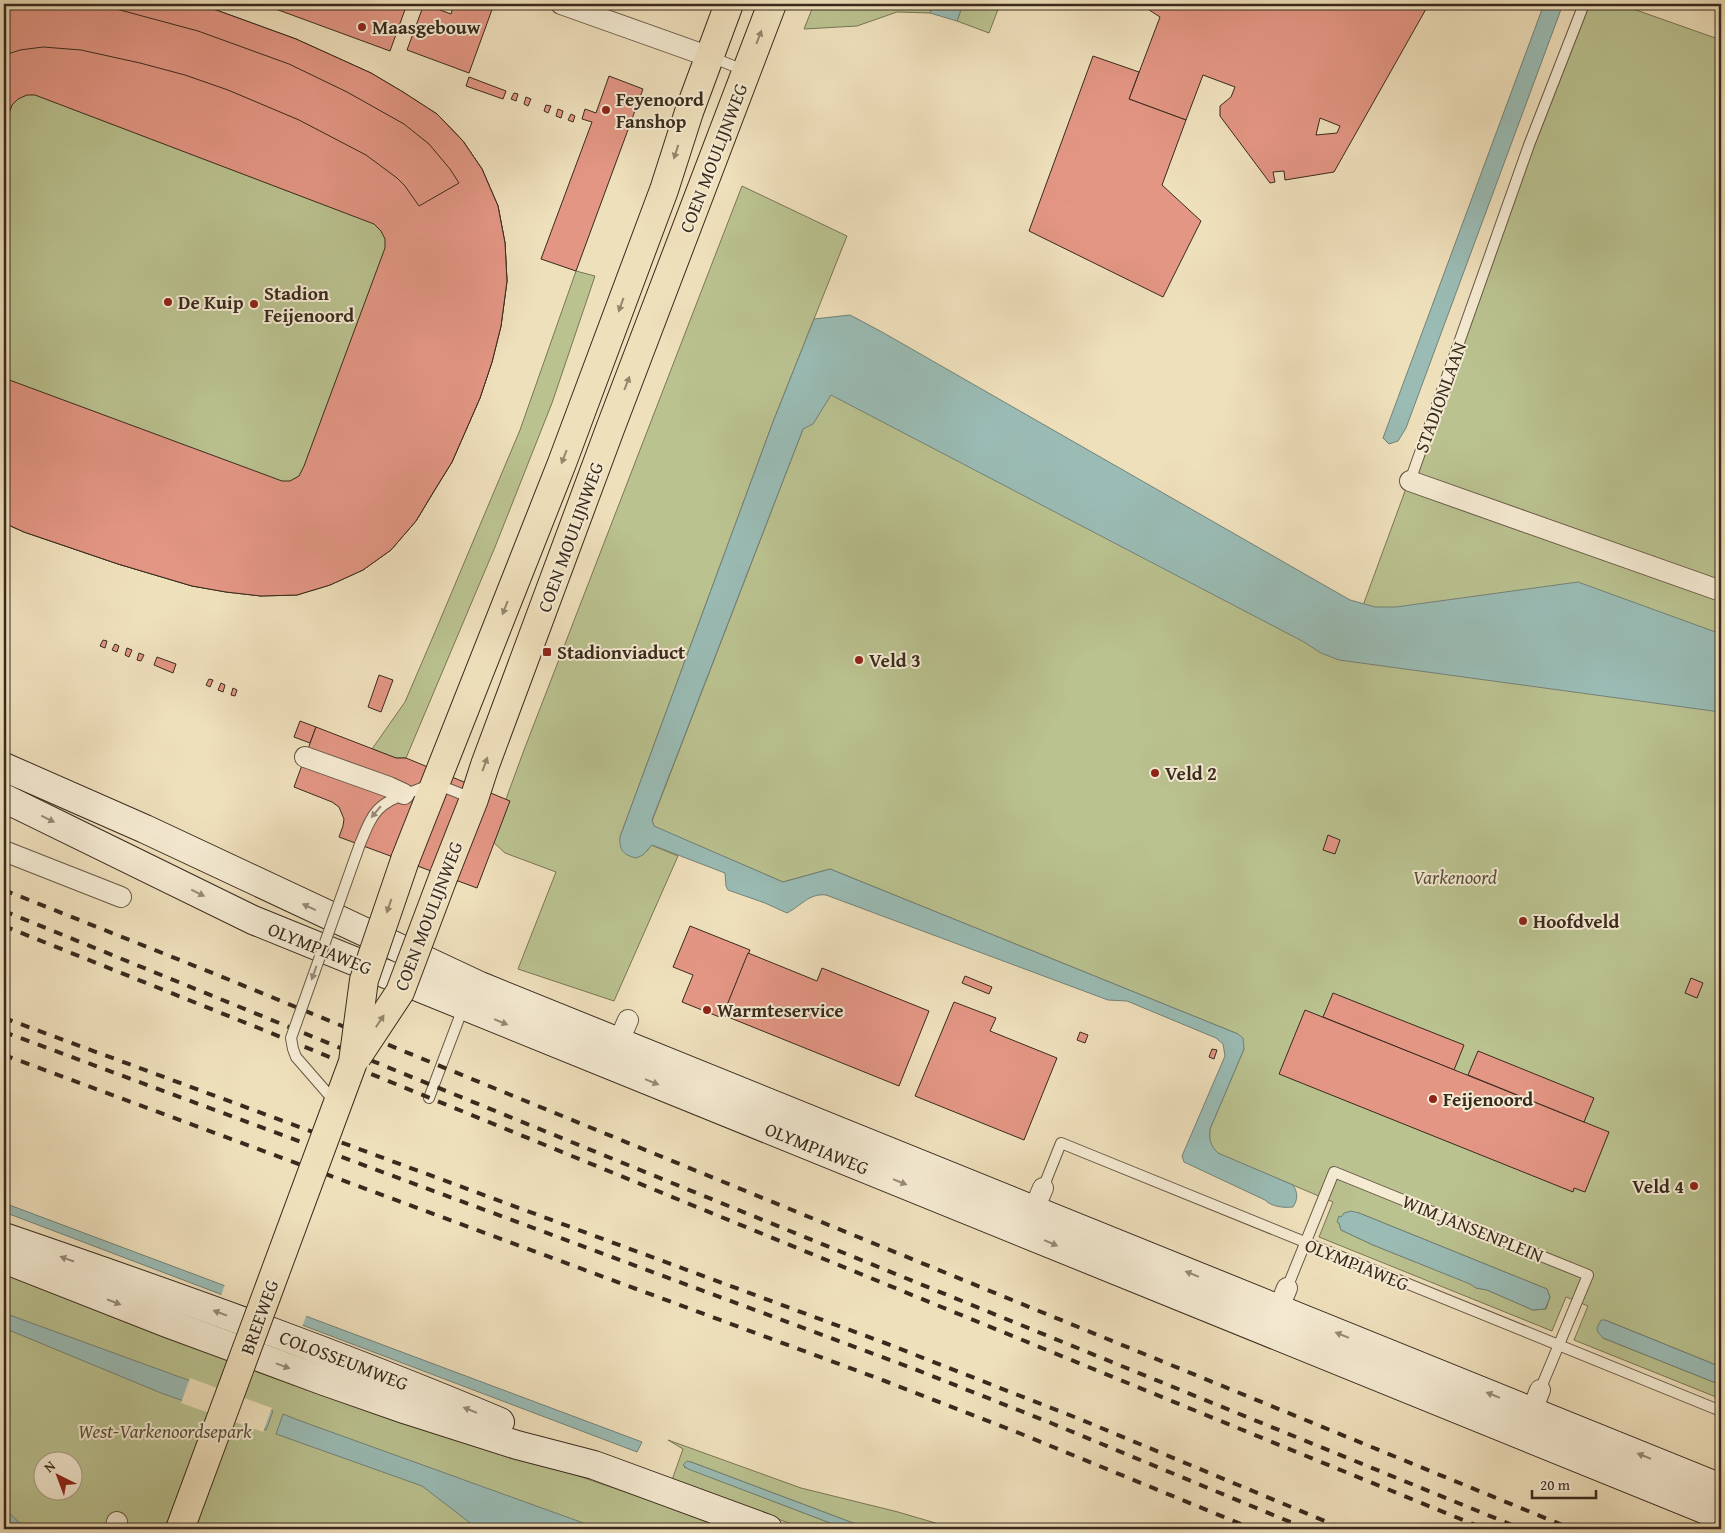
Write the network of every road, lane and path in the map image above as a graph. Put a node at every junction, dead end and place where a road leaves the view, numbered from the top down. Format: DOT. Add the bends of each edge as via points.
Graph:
graph roads {
  1 [pos="561,4"];
  2 [pos="729,4"];
  3 [pos="772,4"];
  4 [pos="1584,4"];
  5 [pos="710,57"];
  6 [pos="746,71"];
  7 [pos="1410,481"];
  8 [pos="1721,591"];
  9 [pos="305,757"];
  10 [pos="4,767"];
  11 [pos="434,784"];
  12 [pos="404,794"];
  13 [pos="4,798"];
  14 [pos="474,799"];
  15 [pos="4,851"];
  16 [pos="268,887"];
  17 [pos="121,897"];
  18 [pos="253,920"];
  19 [pos="463,1007"];
  20 [pos="619,1042"];
  21 [pos="353,1062"];
  22 [pos="429,1098"];
  23 [pos="338,1104"];
  24 [pos="1033,1210"];
  25 [pos="4,1237"];
  26 [pos="1305,1242"];
  27 [pos="4,1259"];
  28 [pos="1278,1310"];
  29 [pos="1559,1345"];
  30 [pos="1721,1410"];
  31 [pos="1532,1412"];
  32 [pos="594,1465"];
  33 [pos="1721,1488"];
  34 [pos="1721,1516"];
  35 [pos="180,1529"];
  36 [pos="768,1529"];
  1 -- 5 [label="street"];
  2 -- 5 [label="main road, COEN MOULIJNWEG"];
  6 -- 3 [label="main road, COEN MOULIJNWEG, one-way"];
  4 -- 7 [label="lane, STADIONLAAN" via="1526,154"];
  5 -- 6 [label="lane"];
  5 -- 11 [label="main road, COEN MOULIJNWEG, one-way" via="562,463"];
  14 -- 6 [label="main road, COEN MOULIJNWEG, one-way"];
  7 -- 8 [label="street, STADIONLAAN"];
  9 -- 12 [label="street"];
  10 -- 16 [label="main road, OLYMPIAWEG"];
  11 -- 12 [label="lane"];
  11 -- 14 [label="lane"];
  11 -- 21 [label="main road, COEN MOULIJNWEG, one-way, bridge" via="364,980"];
  12 -- 23 [label="lane, one-way, bridge" via="378,808 368,823 291,1038 296,1057"];
  13 -- 18 [label="main road, OLYMPIAWEG, one-way"];
  21 -- 14 [label="main road, COEN MOULIJNWEG, one-way, bridge" via="400,992"];
  15 -- 17 [label="street"];
  16 -- 18 [label="main road, OLYMPIAWEG"];
  20 -- 16 [label="main road, OLYMPIAWEG, one-way" via="448,972"];
  18 -- 19 [label="main road, OLYMPIAWEG"];
  19 -- 20 [label="main road, OLYMPIAWEG, one-way"];
  19 -- 22 [label="lane"];
  20 -- 24 [label="main road, OLYMPIAWEG"];
  21 -- 23 [label="main road, COEN MOULIJNWEG, bridge"];
  23 -- 35 [label="main road, BREEWEG, bridge"];
  24 -- 26 [label="lane, OLYMPIAWEG" via="1061,1143"];
  24 -- 28 [label="main road, OLYMPIAWEG"];
  32 -- 25 [label="main road, COLOSSEUMWEG, one-way" via="557,1446 391,1377 169,1294"];
  26 -- 28 [label="lane, WIM JANSENPLEIN"];
  26 -- 29 [label="lane, OLYMPIAWEG"];
  26 -- 29 [label="lane, WIM JANSENPLEIN" via="1334,1172 1588,1274"];
  27 -- 32 [label="main road, COLOSSEUMWEG, one-way" via="167,1323 407,1410 517,1445"];
  28 -- 31 [label="main road, OLYMPIAWEG"];
  29 -- 30 [label="lane, OLYMPIAWEG"];
  29 -- 31 [label="lane, WIM JANSENPLEIN"];
  33 -- 31 [label="main road, OLYMPIAWEG, one-way"];
  31 -- 34 [label="main road, OLYMPIAWEG"];
  32 -- 36 [label="main road, COLOSSEUMWEG"];
}
